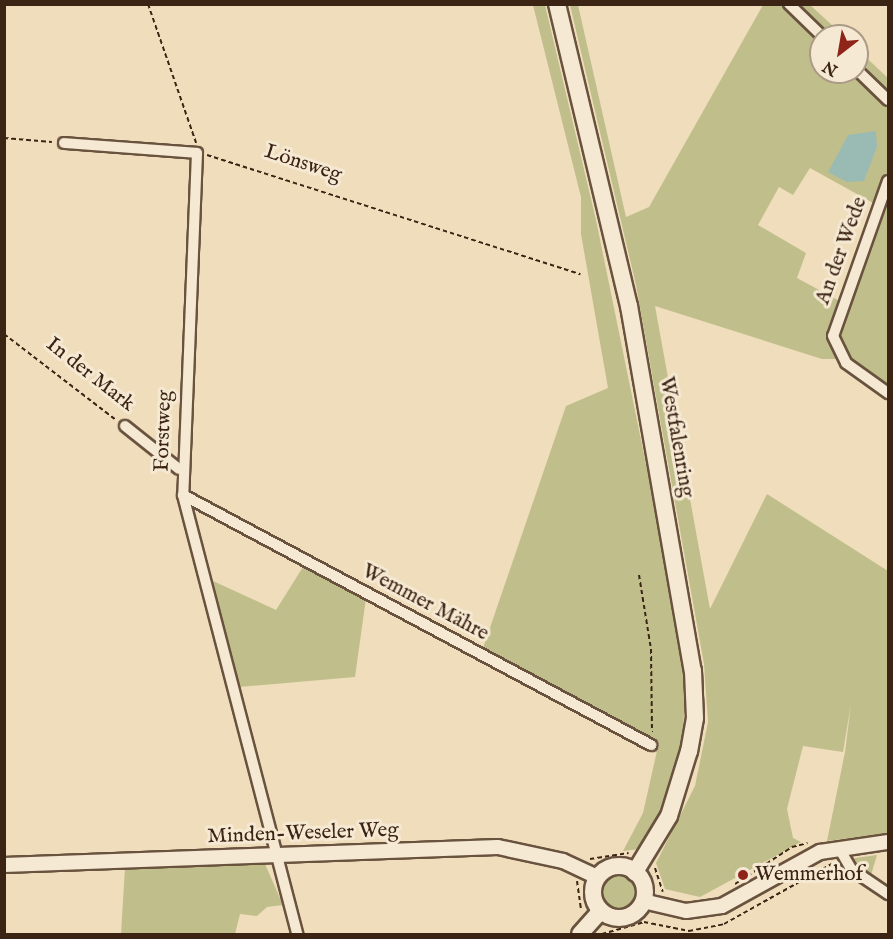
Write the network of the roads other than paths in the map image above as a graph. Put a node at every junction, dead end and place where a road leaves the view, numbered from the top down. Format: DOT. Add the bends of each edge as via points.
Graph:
graph roads {
  1 [pos="557,4"];
  2 [pos="789,4"];
  3 [pos="810,24"];
  4 [pos="869,82"];
  5 [pos="888,100"];
  6 [pos="64,143"];
  7 [pos="888,181"];
  8 [pos="888,393"];
  9 [pos="125,426"];
  10 [pos="179,470"];
  11 [pos="183,495"];
  12 [pos="651,745"];
  13 [pos="888,842"];
  14 [pos="839,848"];
  15 [pos="276,856"];
  16 [pos="4,865"];
  17 [pos="635,872"];
  18 [pos="590,874"];
  19 [pos="888,894"];
  20 [pos="643,901"];
  21 [pos="595,927"];
  22 [pos="297,934"];
  1 -- 17 [label="main road, Westfalenring" via="629,306 693,671 695,718 689,751 669,816"];
  2 -- 3 [label="street"];
  4 -- 5 [label="street"];
  6 -- 10 [label="street, Forstweg" via="197,153"];
  7 -- 8 [label="street, An der Wede" via="834,336 846,363"];
  9 -- 10 [label="street, In der Mark"];
  10 -- 11 [label="street, Forstweg"];
  11 -- 12 [label="street, Wemmer Mähre"];
  11 -- 15 [label="street, Forstweg"];
  13 -- 14 [label="street"];
  14 -- 19 [label="street" via="851,869"];
  14 -- 20 [label="street" via="820,852 722,906 686,911"];
  15 -- 16 [label="street, Minden-Weseler Weg"];
  15 -- 18 [label="street, Minden-Weseler Weg" via="498,847"];
  15 -- 22 [label="street, Forstweg"];
  17 -- 18 [label="main road" via="615,866"];
  17 -- 20 [label="main road" via="643,882"];
  18 -- 21 [label="main road"];
  20 -- 21 [label="main road" via="625,917"];
}
